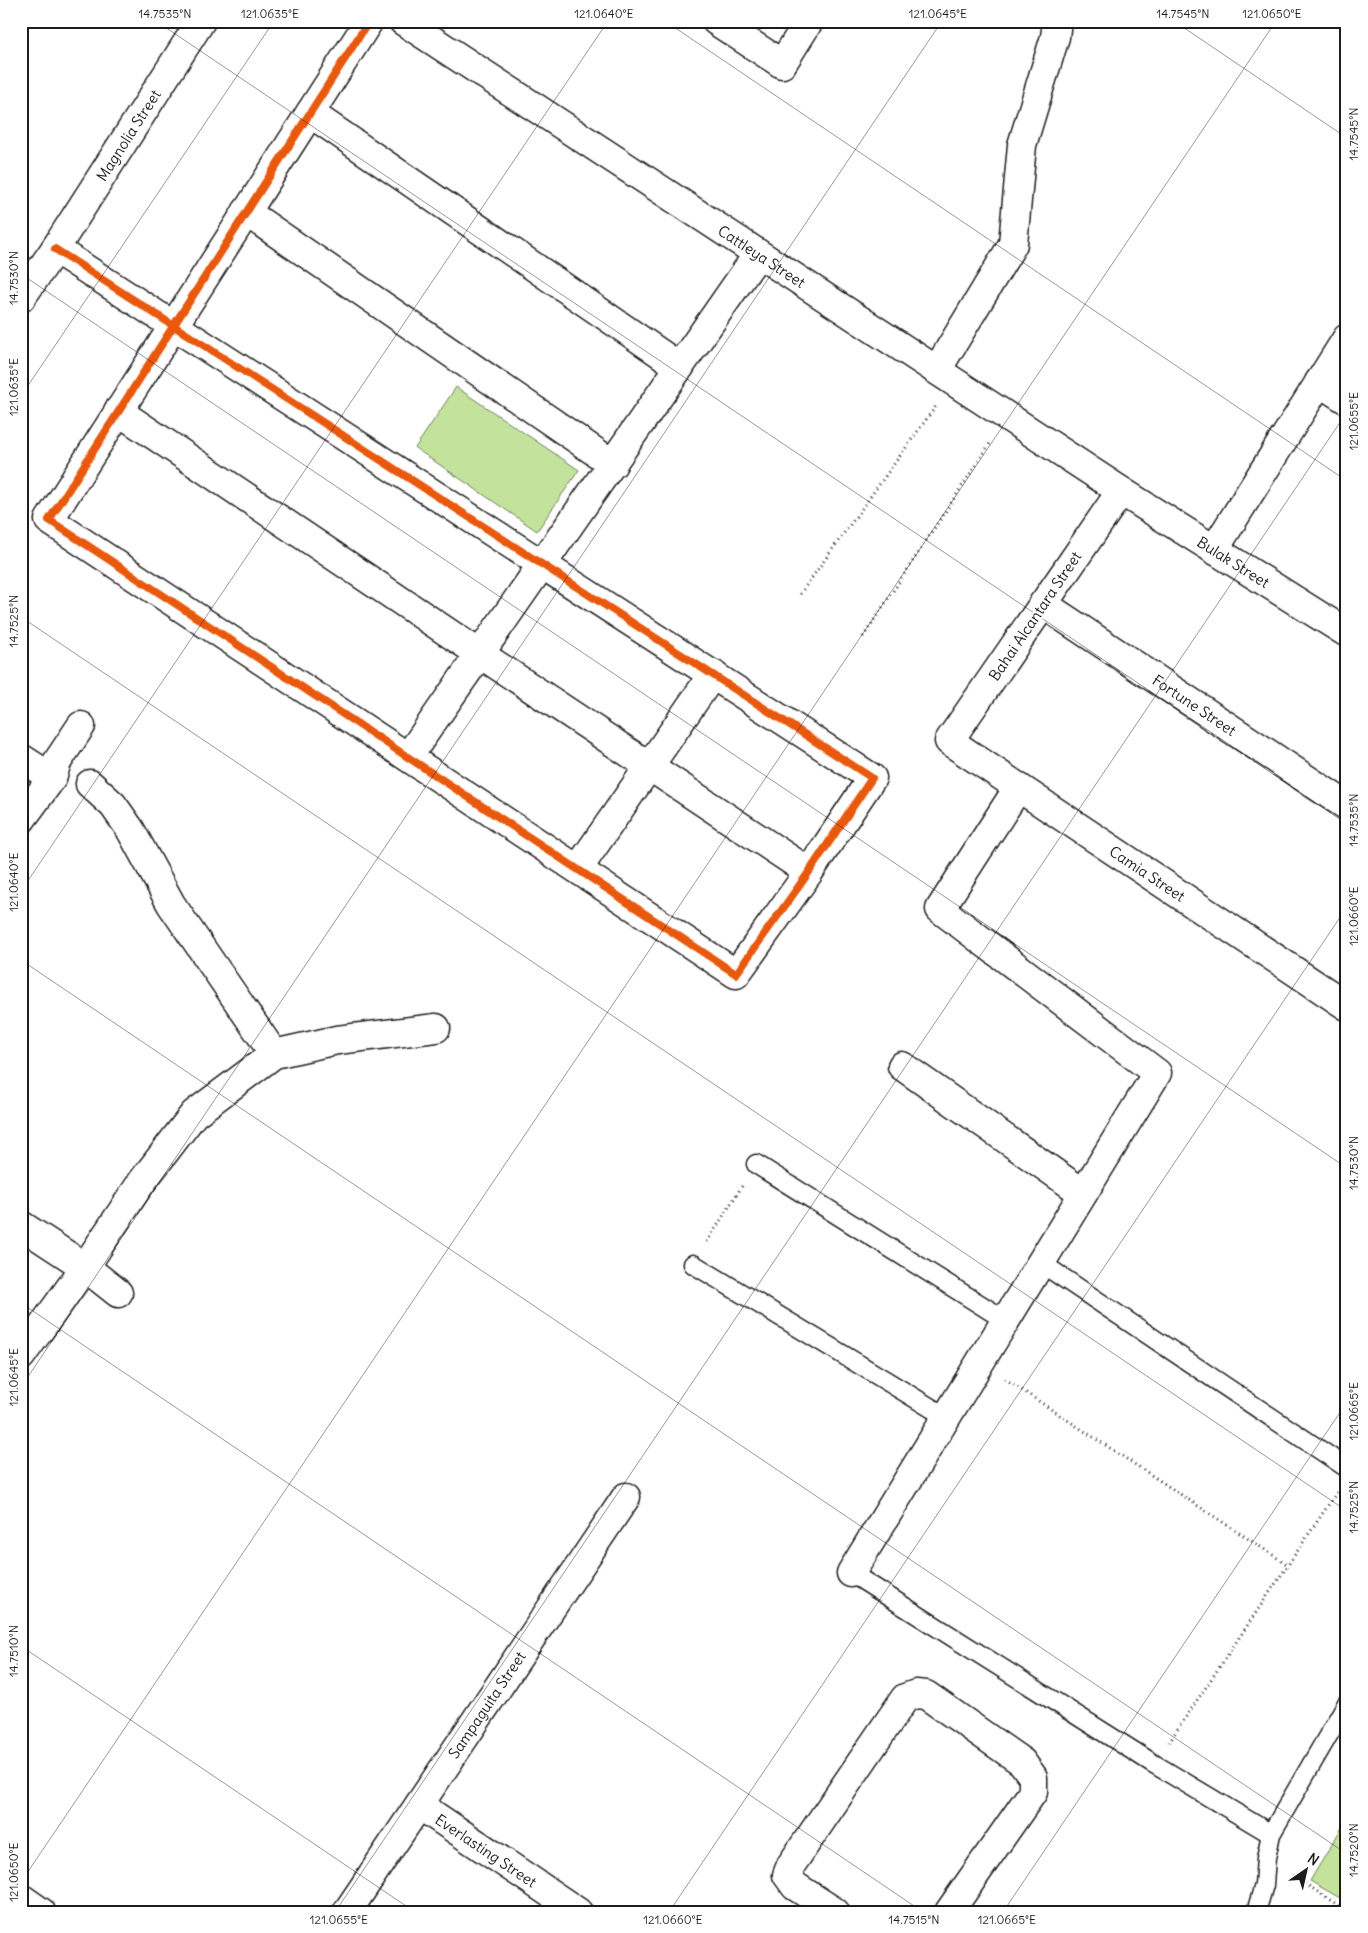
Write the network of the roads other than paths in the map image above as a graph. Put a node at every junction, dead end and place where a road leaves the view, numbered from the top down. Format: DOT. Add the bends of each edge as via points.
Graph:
graph roads {
  1 [pos="201,21"];
  2 [pos="370,21"];
  3 [pos="403,21"];
  4 [pos="716,21"];
  5 [pos="809,21"];
  6 [pos="1057,21"];
  7 [pos="310,113"];
  8 [pos="246,212"];
  9 [pos="55,249"];
  10 [pos="758,254"];
  11 [pos="21,298"];
  12 [pos="173,325"];
  13 [pos="1347,338"];
  14 [pos="680,367"];
  15 [pos="945,376"];
  16 [pos="1319,382"];
  17 [pos="1347,400"];
  18 [pos="118,411"];
  19 [pos="612,464"];
  20 [pos="1120,491"];
  21 [pos="1214,550"];
  22 [pos="543,564"];
  23 [pos="1043,604"];
  24 [pos="1347,633"];
  25 [pos="480,654"];
  26 [pos="713,674"];
  27 [pos="81,726"];
  28 [pos="949,741"];
  29 [pos="408,756"];
  30 [pos="21,758"];
  31 [pos="649,766"];
  32 [pos="52,778"];
  33 [pos="90,784"];
  34 [pos="1018,788"];
  35 [pos="1347,806"];
  36 [pos="21,820"];
  37 [pos="578,869"];
  38 [pos="809,872"];
  39 [pos="1347,1006"];
  40 [pos="436,1028"];
  41 [pos="274,1054"];
  42 [pos="902,1066"];
  43 [pos="756,1164"];
  44 [pos="1083,1193"];
  45 [pos="21,1225"];
  46 [pos="1041,1263"];
  47 [pos="693,1264"];
  48 [pos="85,1267"];
  49 [pos="118,1293"];
  50 [pos="1005,1320"];
  51 [pos="21,1356"];
  52 [pos="946,1417"];
  53 [pos="1347,1468"];
  54 [pos="626,1497"];
  55 [pos="852,1573"];
  56 [pos="1347,1703"];
  57 [pos="419,1805"];
  58 [pos="1271,1834"];
  59 [pos="21,1898"];
  60 [pos="41,1912"];
  61 [pos="347,1912"];
  62 [pos="578,1912"];
  63 [pos="835,1912"];
  64 [pos="949,1912"];
  65 [pos="1256,1912"];
  1 -- 9 [label="street, Magnolia Street"];
  2 -- 7 [label="street"];
  3 -- 10 [label="street, Cattleya Street"];
  4 -- 5 [label="street" via="782,64"];
  6 -- 15 [label="street" via="1022,145 1013,244"];
  7 -- 8 [label="street"];
  7 -- 14 [label="street"];
  8 -- 12 [label="street"];
  8 -- 19 [label="street"];
  9 -- 11 [label="street, Magnolia Street"];
  9 -- 12 [label="street"];
  10 -- 14 [label="street"];
  10 -- 15 [label="street, Cattleya Street"];
  12 -- 18 [label="street"];
  12 -- 22 [label="street"];
  13 -- 16 [label="street"];
  14 -- 19 [label="street"];
  15 -- 20 [label="street, Cattleya Street"];
  16 -- 17 [label="street"];
  16 -- 21 [label="street"];
  18 -- 25 [label="street"];
  18 -- 29 [label="street" via="49,520"];
  19 -- 22 [label="street"];
  20 -- 21 [label="street, Bulak Street"];
  20 -- 23 [label="street, Bahai Alcantara Street"];
  21 -- 24 [label="street, Bulak Street"];
  22 -- 25 [label="street"];
  22 -- 26 [label="street"];
  23 -- 28 [label="street, Bahai Alcantara Street"];
  23 -- 35 [label="street, Fortune Street"];
  25 -- 29 [label="street"];
  25 -- 31 [label="street"];
  26 -- 31 [label="street"];
  26 -- 38 [label="street" via="872,778"];
  27 -- 32 [label="street" via="57,762"];
  28 -- 34 [label="street, Camia Street"];
  29 -- 37 [label="street"];
  30 -- 32 [label="street"];
  31 -- 37 [label="street"];
  31 -- 38 [label="street"];
  32 -- 36 [label="street"];
  33 -- 41 [label="street" via="114,805 171,904"];
  34 -- 39 [label="street, Camia Street"];
  34 -- 44 [label="street" via="940,910 1157,1072"];
  37 -- 38 [label="street" via="736,974"];
  40 -- 41 [label="street" via="337,1040"];
  41 -- 48 [label="street" via="194,1114 141,1184"];
  42 -- 44 [label="street"];
  43 -- 50 [label="lane"];
  44 -- 46 [label="street"];
  45 -- 48 [label="street"];
  46 -- 50 [label="street"];
  46 -- 53 [label="lane"];
  47 -- 52 [label="lane"];
  48 -- 49 [label="street"];
  48 -- 51 [label="street"];
  50 -- 52 [label="street"];
  52 -- 55 [label="street"];
  54 -- 57 [label="street, Sampaguita Street"];
  55 -- 58 [label="lane"];
  56 -- 58 [label="lane"];
  57 -- 61 [label="street, Sampaguita Street"];
  57 -- 62 [label="street, Everlasting Street"];
  58 -- 65 [label="lane" via="1264,1885"];
  59 -- 60 [label="street"];
  63 -- 64 [label="street" via="795,1886 787,1875 905,1698 916,1694 926,1696 1022,1762 1033,1777 1033,1792"];
}
